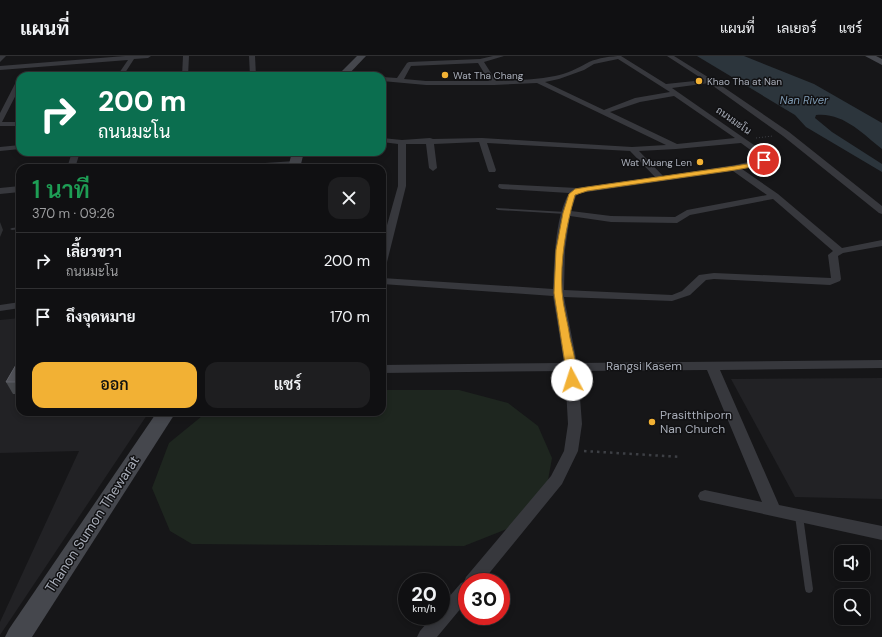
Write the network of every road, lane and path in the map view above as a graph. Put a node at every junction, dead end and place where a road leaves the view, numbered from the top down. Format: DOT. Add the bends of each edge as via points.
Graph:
graph roads {
  1 [pos="3,56"];
  2 [pos="148,56"];
  3 [pos="186,56"];
  4 [pos="252,56"];
  5 [pos="362,56"];
  6 [pos="501,56"];
  7 [pos="618,56"];
  8 [pos="670,56"];
  9 [pos="869,56"];
  10 [pos="132,57"];
  11 [pos="0,60"];
  12 [pos="480,62"];
  13 [pos="882,62"];
  14 [pos="27,66"];
  15 [pos="0,68"];
  16 [pos="24,72"];
  17 [pos="123,72"];
  18 [pos="184,72"];
  19 [pos="253,72"];
  20 [pos="346,72"];
  21 [pos="386,79"];
  22 [pos="710,80"];
  23 [pos="399,81"];
  24 [pos="538,82"];
  25 [pos="494,84"];
  26 [pos="667,86"];
  27 [pos="16,88"];
  28 [pos="676,93"];
  29 [pos="604,112"];
  30 [pos="0,120"];
  31 [pos="0,124"];
  32 [pos="16,124"];
  33 [pos="786,134"];
  34 [pos="386,140"];
  35 [pos="430,140"];
  36 [pos="482,140"];
  37 [pos="743,140"];
  38 [pos="402,142"];
  39 [pos="676,147"];
  40 [pos="16,148"];
  41 [pos="632,149"];
  42 [pos="0,150"];
  43 [pos="296,161"];
  44 [pos="258,164"];
  45 [pos="434,168"];
  46 [pos="735,168"];
  47 [pos="492,170"];
  48 [pos="662,179"];
  49 [pos="502,186"];
  50 [pos="16,189"];
  51 [pos="0,191"];
  52 [pos="577,191"];
  53 [pos="775,196"];
  54 [pos="498,209"];
  55 [pos="882,211"];
  56 [pos="566,213"];
  57 [pos="16,228"];
  58 [pos="12,229"];
  59 [pos="882,243"];
  60 [pos="386,247"];
  61 [pos="840,251"];
  62 [pos="386,281"];
  63 [pos="558,293"];
  64 [pos="16,304"];
  65 [pos="0,308"];
  66 [pos="882,364"];
  67 [pos="571,366"];
  68 [pos="712,366"];
  69 [pos="386,369"];
  70 [pos="163,416"];
  71 [pos="570,451"];
  72 [pos="681,457"];
  73 [pos="705,496"];
  74 [pos="774,510"];
  75 [pos="799,516"];
  76 [pos="882,533"];
  77 [pos="480,573"];
  78 [pos="809,590"];
  79 [pos="458,599"];
  80 [pos="18,637"];
  81 [pos="426,637"];
  1 -- 11 [label="street"];
  2 -- 10 [label="street"];
  3 -- 18 [label="street"];
  4 -- 19 [label="street"];
  5 -- 20 [label="street"];
  6 -- 12 [label="street"];
  7 -- 24 [label="street" via="592,63 582,70"];
  7 -- 26 [label="street, ถนนมะโน"];
  8 -- 22 [label="street"];
  9 -- 13 [label="street"];
  10 -- 14 [label="street"];
  10 -- 17 [label="street"];
  12 -- 23 [label="street" via="409,64"];
  12 -- 25 [label="street"];
  14 -- 15 [label="street"];
  14 -- 16 [label="street"];
  21 -- 23 [label="street"];
  22 -- 26 [label="street"];
  22 -- 33 [label="street"];
  23 -- 25 [label="street"];
  24 -- 25 [label="street"];
  24 -- 29 [label="street"];
  26 -- 28 [label="street, ถนนมะโน"];
  27 -- 30 [label="street"];
  28 -- 29 [label="street" via="638,100"];
  28 -- 37 [label="street, ถนนมะโน"];
  29 -- 39 [label="street"];
  31 -- 32 [label="street"];
  33 -- 37 [label="path"];
  33 -- 55 [label="street"];
  34 -- 38 [label="street"];
  35 -- 36 [label="street"];
  35 -- 38 [label="street"];
  35 -- 45 [label="street"];
  36 -- 41 [label="street"];
  36 -- 47 [label="street"];
  37 -- 39 [label="street"];
  37 -- 46 [label="street, ถนนมะโน" via="764,156 764,160 761,163"];
  38 -- 60 [label="street" via="402,186"];
  39 -- 41 [label="street"];
  40 -- 42 [label="street"];
  41 -- 48 [label="street"];
  43 -- 44 [label="lane"];
  46 -- 48 [label="street, ถนนมะโน"];
  46 -- 53 [label="street"];
  48 -- 52 [label="street, ถนนมะโน"];
  49 -- 52 [label="street, ถนนมะโน"];
  50 -- 51 [label="street"];
  52 -- 56 [label="street" via="572,194"];
  53 -- 56 [label="street" via="687,213 677,220 611,219"];
  53 -- 61 [label="street"];
  54 -- 56 [label="lane"];
  56 -- 63 [label="street" via="560,250"];
  57 -- 58 [label="lane"];
  59 -- 61 [label="street"];
  61 -- 63 [label="street" via="833,255 836,279 830,282 714,276 703,277 689,292 672,298"];
  62 -- 63 [label="street"];
  63 -- 67 [label="street"];
  64 -- 65 [label="street"];
  66 -- 68 [label="street, Rangsi Kasem"];
  67 -- 68 [label="street, Rangsi Kasem"];
  67 -- 69 [label="street, Rangsi Kasem"];
  67 -- 71 [label="street" via="575,424"];
  68 -- 74 [label="street"];
  70 -- 80 [label="street, Thanon Sumon Thewarat"];
  71 -- 72 [label="path"];
  71 -- 77 [label="street" via="557,480"];
  73 -- 74 [label="street"];
  74 -- 75 [label="street"];
  75 -- 76 [label="street"];
  75 -- 78 [label="lane"];
  79 -- 81 [label="street"];
}
